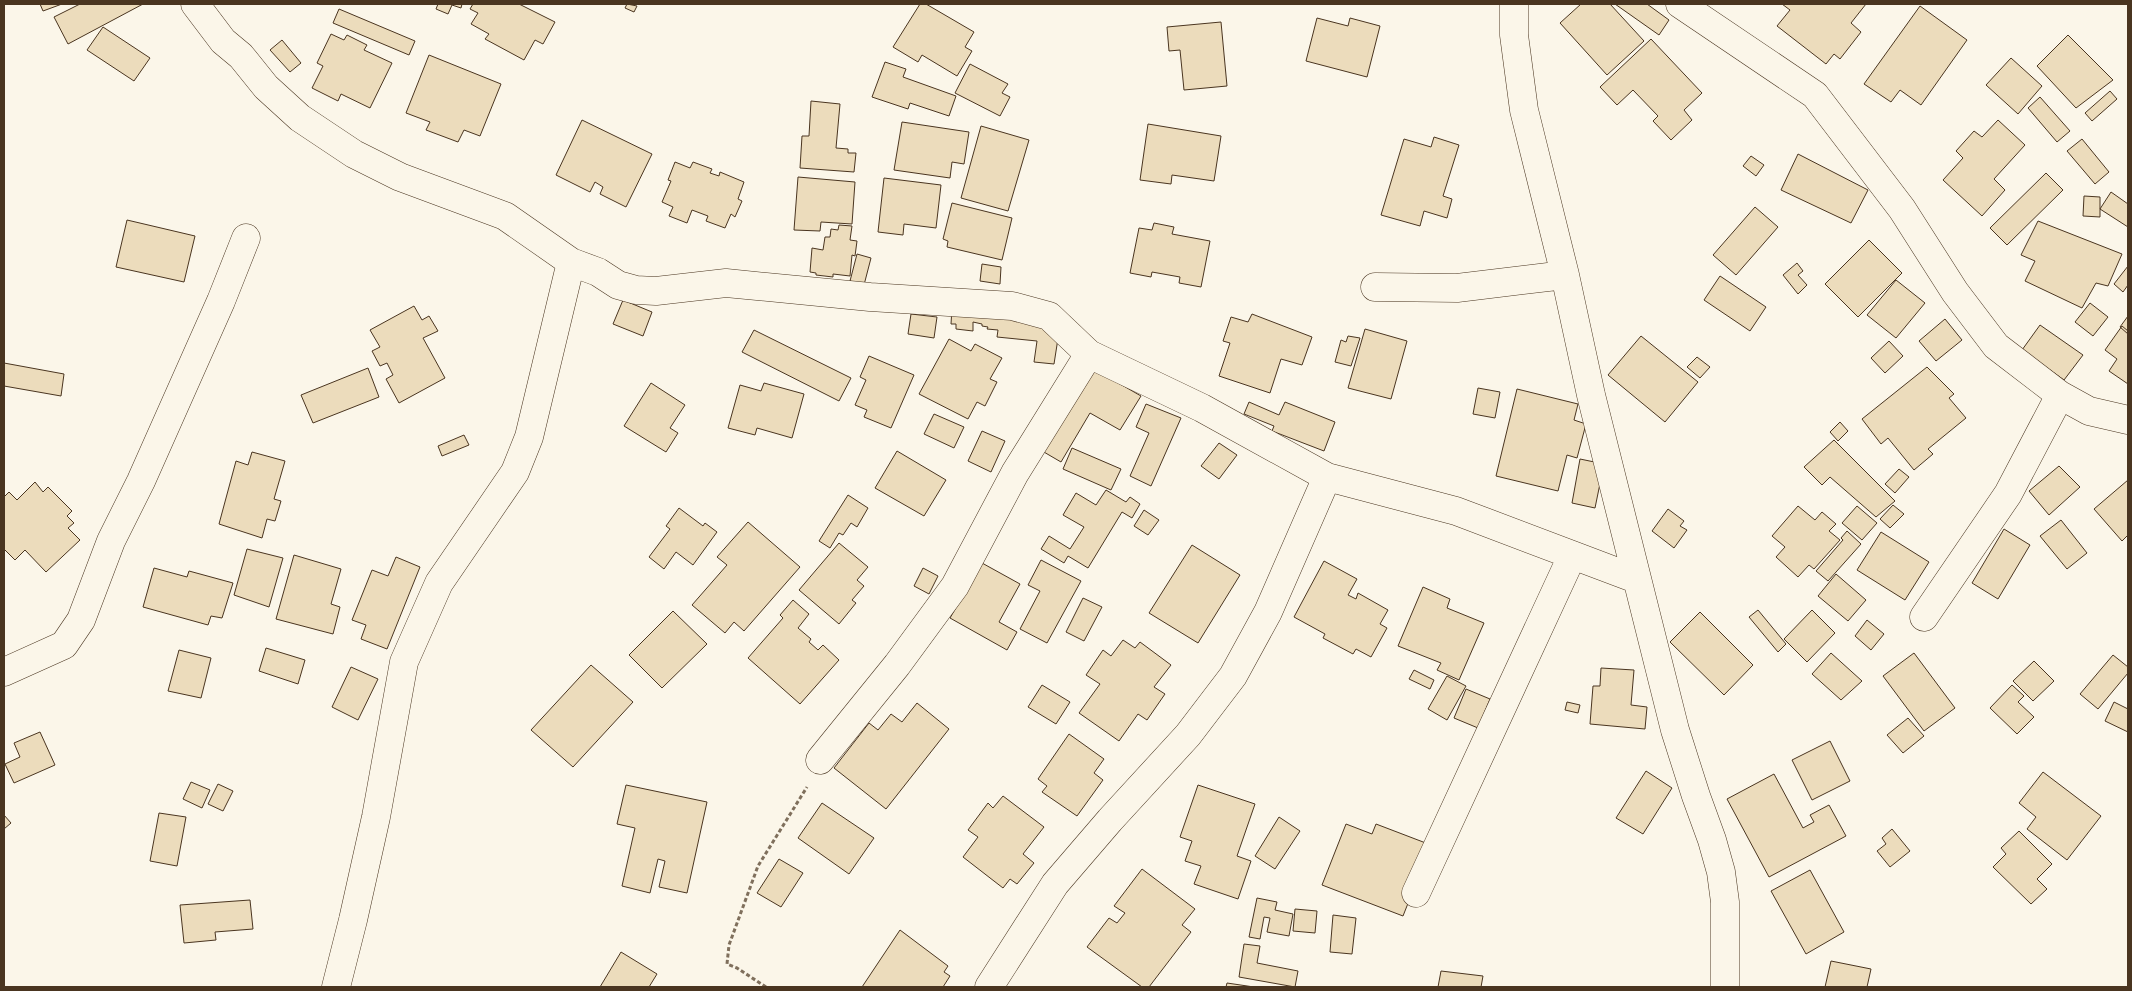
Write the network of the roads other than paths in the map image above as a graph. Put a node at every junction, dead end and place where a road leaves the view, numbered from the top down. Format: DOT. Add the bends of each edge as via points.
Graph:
graph roads {
  1 [pos="195,4"];
  2 [pos="1514,4"];
  3 [pos="1680,4"];
  4 [pos="246,238"];
  5 [pos="571,262"];
  6 [pos="1565,275"];
  7 [pos="1376,287"];
  8 [pos="1089,354"];
  9 [pos="2060,395"];
  10 [pos="2128,420"];
  11 [pos="1327,477"];
  12 [pos="1572,556"];
  13 [pos="1636,579"];
  14 [pos="1924,617"];
  15 [pos="4,672"];
  16 [pos="820,760"];
  17 [pos="1416,892"];
  18 [pos="336,987"];
  19 [pos="989,987"];
  20 [pos="1725,987"];
  1 -- 5 [label="street" via="223,41 300,118 354,154 400,176 505,216"];
  2 -- 6 [label="street" via="1514,35 1524,110"];
  3 -- 9 [label="street" via="1815,96 1902,209 1955,292 1996,346"];
  4 -- 15 [label="street" via="221,302 111,541 81,620 64,644"];
  5 -- 8 [label="street" via="598,272 618,285 636,290 656,291 726,283 1012,306 1049,316"];
  5 -- 18 [label="street" via="529,437 515,472 439,583 404,662 376,817"];
  6 -- 7 [label="street" via="1457,288"];
  6 -- 13 [label="street" via="1590,395"];
  8 -- 11 [label="street" via="1202,408"];
  8 -- 16 [label="street" via="1015,472 955,586 897,665"];
  9 -- 10 [label="street" via="2089,411"];
  9 -- 14 [label="street" via="2008,494"];
  11 -- 12 [label="street" via="1456,511"];
  11 -- 19 [label="street" via="1268,612 1233,676 1188,735 1055,884"];
  12 -- 13 [label="street"];
  12 -- 17 [label="street"];
  13 -- 20 [label="street" via="1675,730 1721,872 1725,902"];
}
